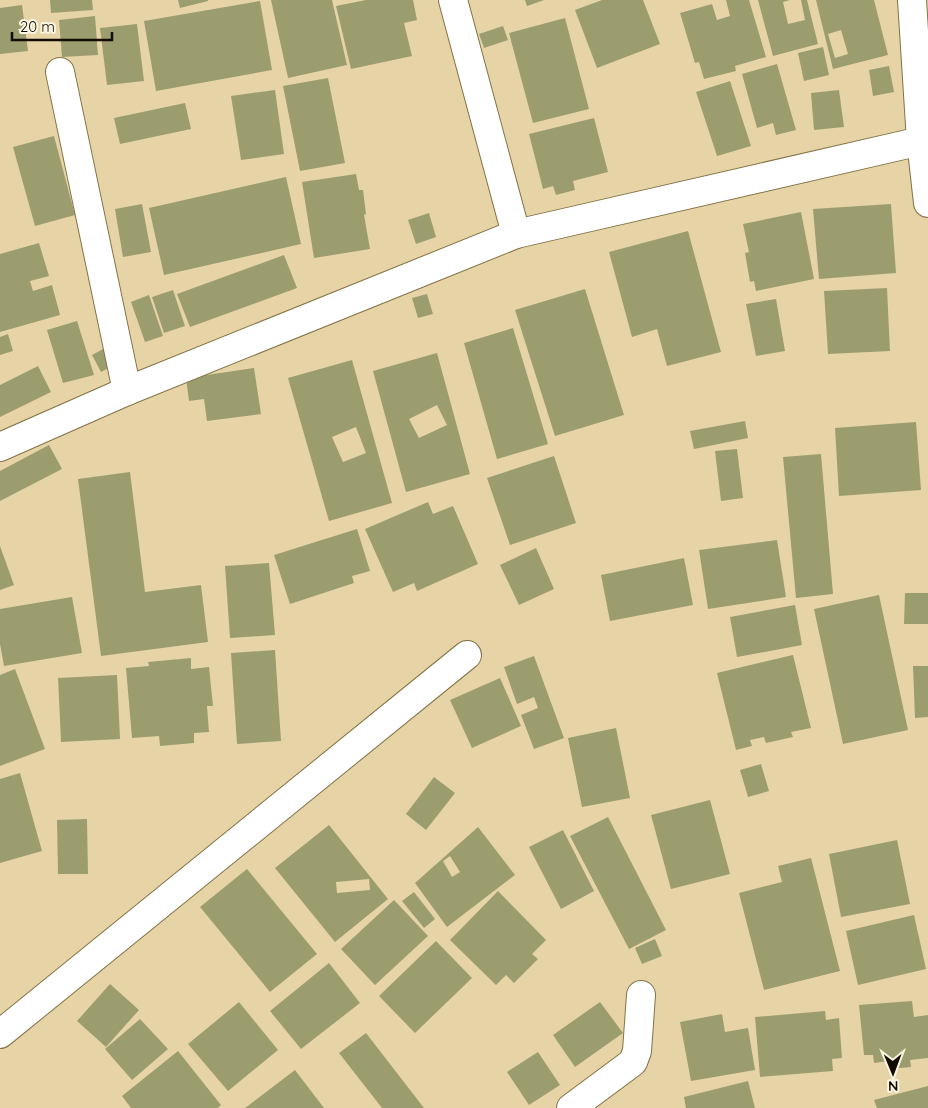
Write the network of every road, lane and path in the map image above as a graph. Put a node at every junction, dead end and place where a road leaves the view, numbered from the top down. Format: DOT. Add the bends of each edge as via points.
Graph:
graph roads {
  1 [pos="453,0"];
  2 [pos="912,0"];
  3 [pos="60,72"];
  4 [pos="921,141"];
  5 [pos="928,203"];
  6 [pos="516,234"];
  7 [pos="127,391"];
  8 [pos="0,447"];
  9 [pos="467,655"];
  10 [pos="642,995"];
  11 [pos="0,1034"];
  12 [pos="571,1108"];
  1 -- 6 [label="street"];
  2 -- 4 [label="street"];
  3 -- 7 [label="street"];
  4 -- 5 [label="street"];
  4 -- 6 [label="street"];
  6 -- 7 [label="street"];
  7 -- 8 [label="street"];
  9 -- 11 [label="street"];
  10 -- 12 [label="street" via="633,1062"];
}
